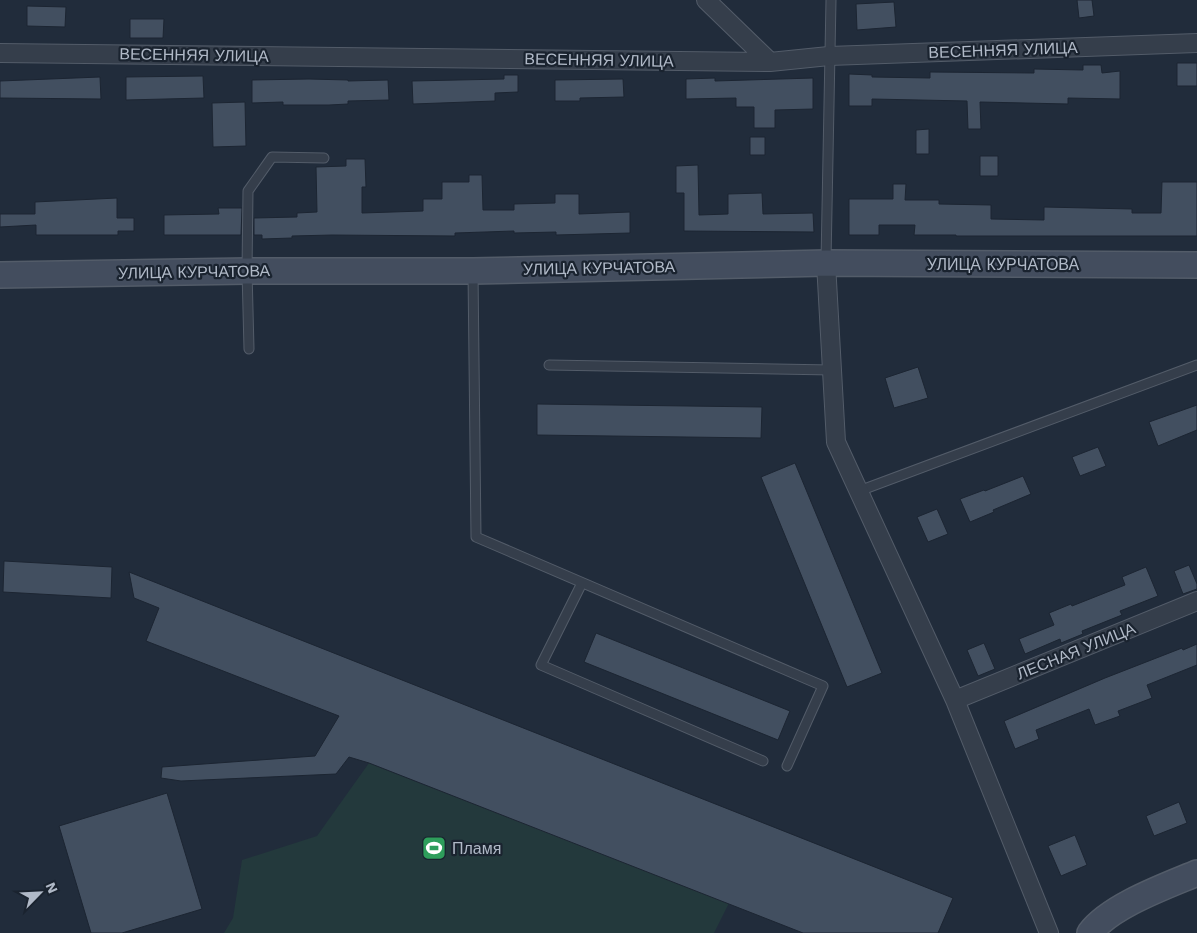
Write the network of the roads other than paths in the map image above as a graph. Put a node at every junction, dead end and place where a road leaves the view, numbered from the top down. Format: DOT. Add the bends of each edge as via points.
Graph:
graph roads {
  1 [pos="706,0"];
  2 [pos="831,0"];
  3 [pos="1197,43"];
  4 [pos="0,52"];
  5 [pos="829,56"];
  6 [pos="770,62"];
  7 [pos="324,158"];
  8 [pos="826,263"];
  9 [pos="1197,266"];
  10 [pos="247,271"];
  11 [pos="474,271"];
  12 [pos="0,274"];
  13 [pos="249,349"];
  14 [pos="1197,365"];
  15 [pos="549,366"];
  16 [pos="832,370"];
  17 [pos="859,491"];
  18 [pos="582,583"];
  19 [pos="1197,601"];
  20 [pos="955,700"];
  21 [pos="763,761"];
  22 [pos="787,766"];
  23 [pos="1197,873"];
  24 [pos="1049,933"];
  25 [pos="1090,933"];
  1 -- 6 [label="street"];
  2 -- 5 [label="lane"];
  3 -- 5 [label="street, ВЕСЕННЯЯ УЛИЦА"];
  4 -- 6 [label="street, ВЕСЕННЯЯ УЛИЦА"];
  5 -- 6 [label="street, ВЕСЕННЯЯ УЛИЦА"];
  5 -- 8 [label="lane"];
  7 -- 10 [label="lane" via="272,157 248,191"];
  8 -- 9 [label="street, УЛИЦА КУРЧАТОВА"];
  8 -- 11 [label="street, УЛИЦА КУРЧАТОВА"];
  8 -- 16 [label="street"];
  10 -- 11 [label="street, УЛИЦА КУРЧАТОВА"];
  10 -- 12 [label="street, УЛИЦА КУРЧАТОВА"];
  10 -- 13 [label="lane"];
  11 -- 18 [label="lane" via="476,537"];
  14 -- 17 [label="lane"];
  15 -- 16 [label="lane"];
  16 -- 17 [label="street" via="836,442"];
  17 -- 20 [label="street"];
  18 -- 21 [label="lane" via="541,666"];
  18 -- 22 [label="lane" via="823,686"];
  19 -- 20 [label="street, ЛЕСНАЯ УЛИЦА"];
  20 -- 24 [label="street"];
  23 -- 25 [label="street" via="1139,898 1097,924"];
}
